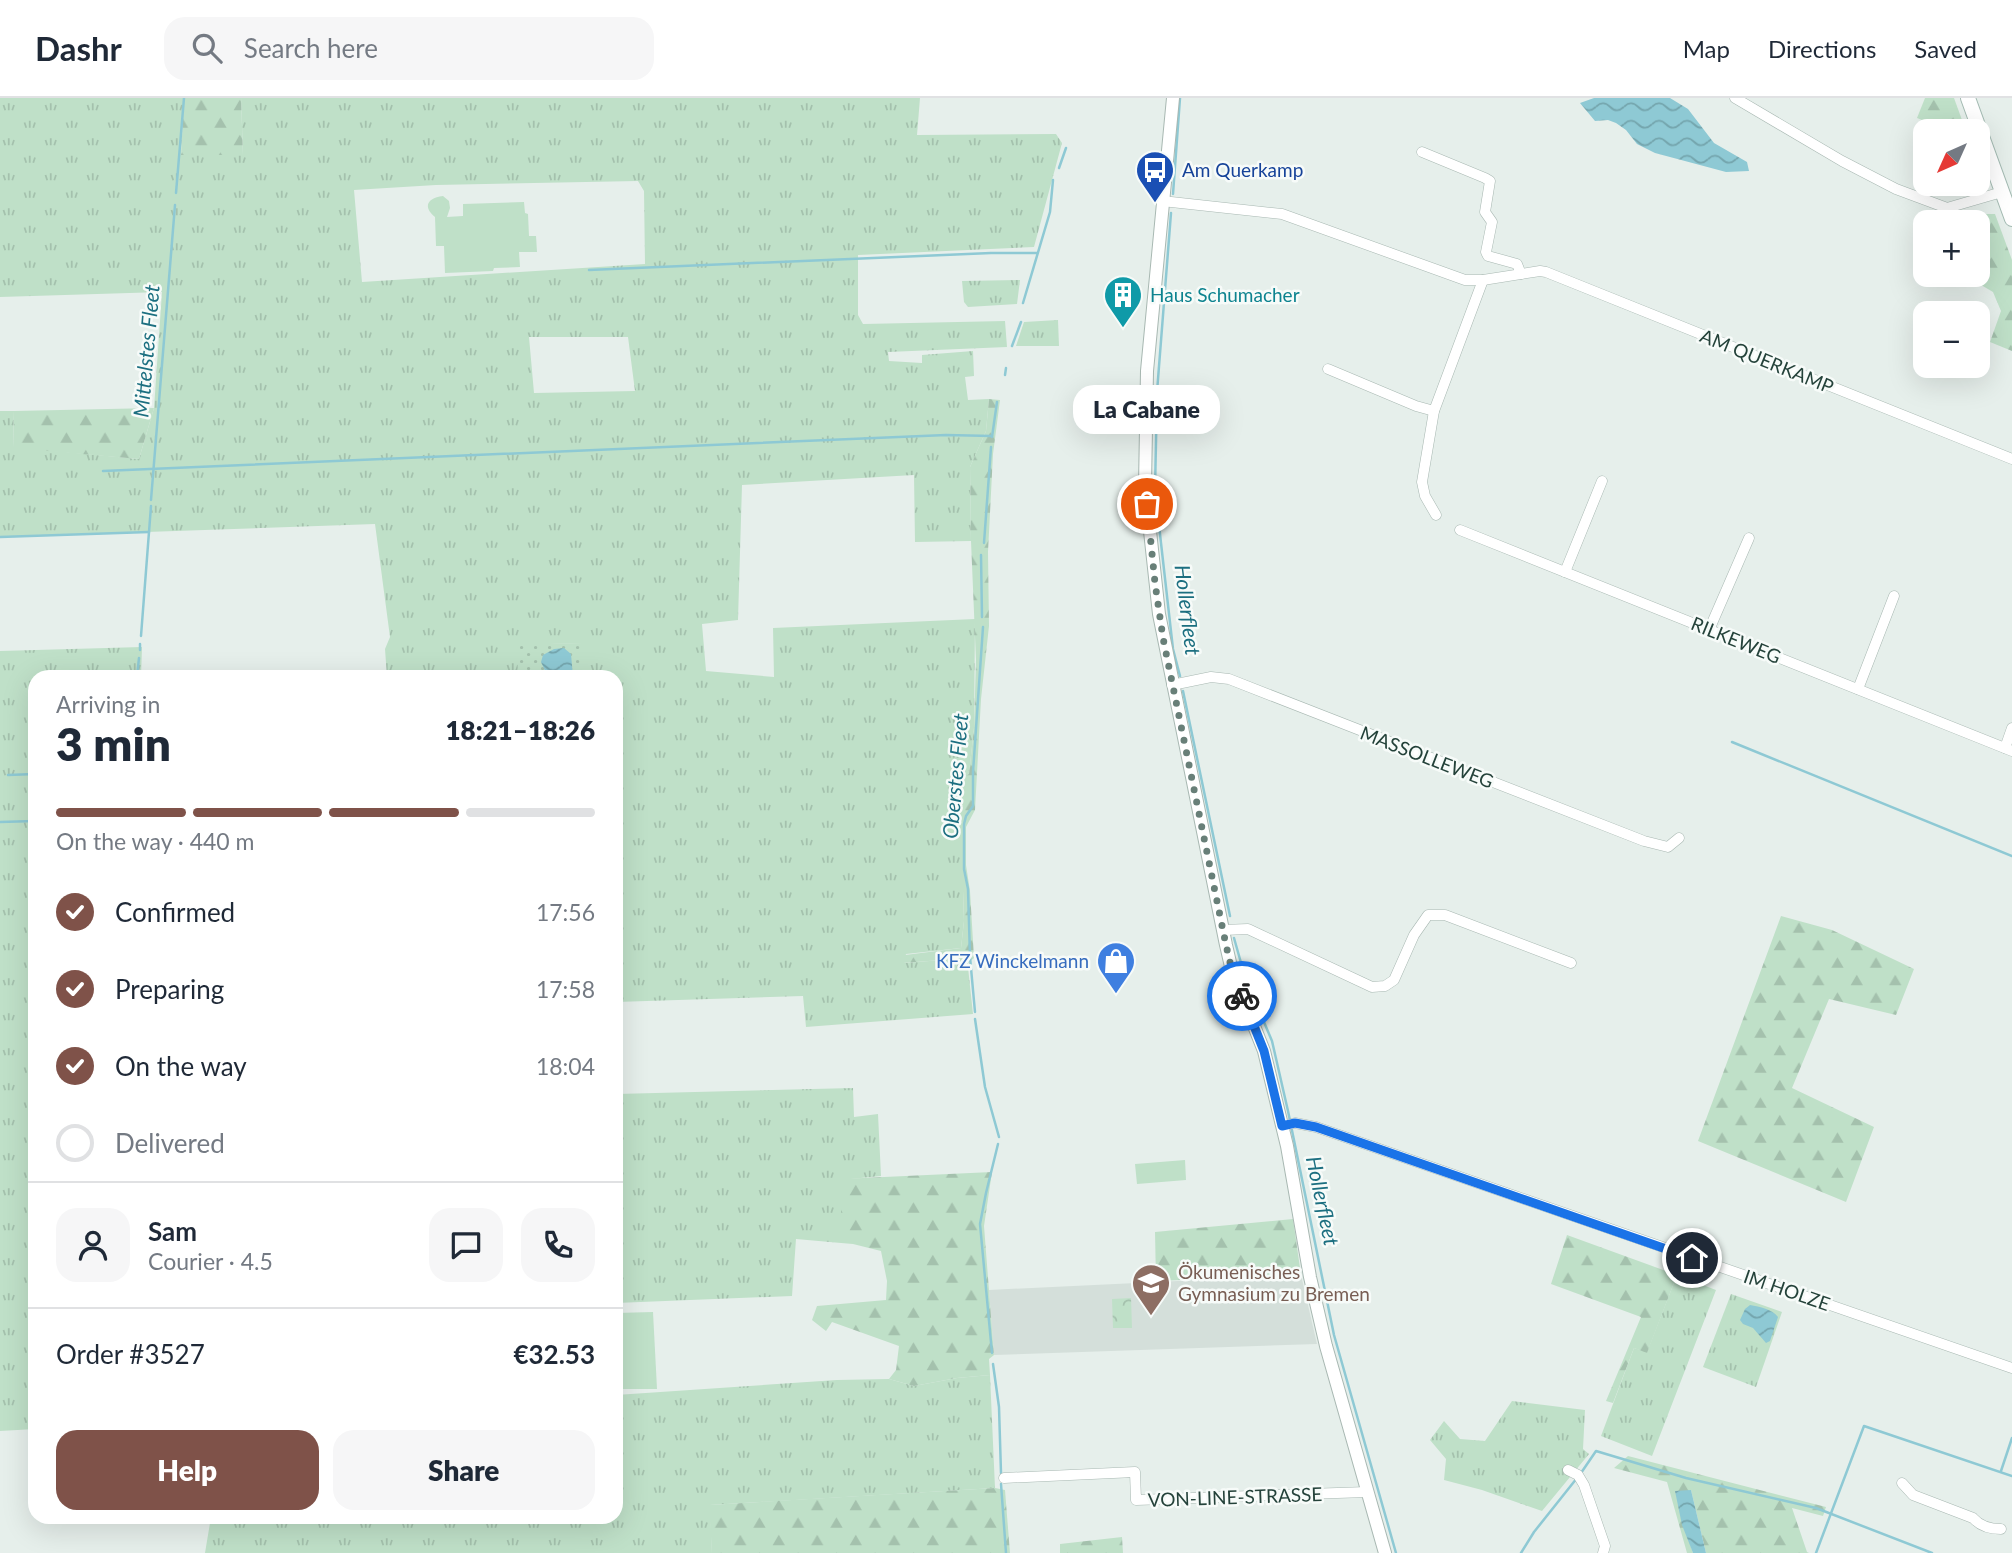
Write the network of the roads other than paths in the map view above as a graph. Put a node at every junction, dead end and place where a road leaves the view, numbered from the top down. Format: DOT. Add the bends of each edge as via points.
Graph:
graph roads {
  1 [pos="1172,98"];
  2 [pos="1735,98"];
  3 [pos="1968,98"];
  4 [pos="1422,152"];
  5 [pos="2002,192"];
  6 [pos="1163,201"];
  7 [pos="2012,219"];
  8 [pos="1521,274"];
  9 [pos="1483,280"];
  10 [pos="1328,369"];
  11 [pos="1434,411"];
  12 [pos="2012,459"];
  13 [pos="1602,481"];
  14 [pos="1436,515"];
  15 [pos="1460,530"];
  16 [pos="1749,538"];
  17 [pos="1565,572"];
  18 [pos="1894,596"];
  19 [pos="1709,630"];
  20 [pos="1172,685"];
  21 [pos="1858,689"];
  22 [pos="2012,729"];
  23 [pos="2009,749"];
  24 [pos="1679,838"];
  25 [pos="1223,930"];
  26 [pos="1571,963"];
  27 [pos="1289,1124"];
  28 [pos="2012,1368"];
  29 [pos="1568,1470"];
  30 [pos="1004,1478"];
  31 [pos="1902,1483"];
  32 [pos="1367,1492"];
  33 [pos="2012,1533"];
  34 [pos="1385,1553"];
  35 [pos="1603,1553"];
  1 -- 6 [label="street"];
  2 -- 5 [label="street" via="1842,161 1947,208"];
  3 -- 5 [label="main road"];
  4 -- 8 [label="street, AM QUERKAMP" via="1490,181 1485,212 1492,222 1486,252 1517,264"];
  5 -- 7 [label="main road"];
  6 -- 9 [label="street, AM QUERKAMP" via="1282,215 1437,271"];
  6 -- 20 [label="street" via="1147,371 1145,485"];
  8 -- 9 [label="street, AM QUERKAMP"];
  8 -- 12 [label="street, AM QUERKAMP" via="1546,272"];
  9 -- 11 [label="street"];
  10 -- 11 [label="street"];
  11 -- 14 [label="street" via="1422,482 1424,496"];
  13 -- 17 [label="street"];
  15 -- 17 [label="street, RILKEWEG"];
  16 -- 19 [label="street"];
  17 -- 19 [label="street, RILKEWEG"];
  18 -- 21 [label="street"];
  19 -- 21 [label="street, RILKEWEG"];
  20 -- 24 [label="street, MASSOLLEWEG" via="1211,677 1229,679 1644,841 1668,847"];
  20 -- 25 [label="street"];
  21 -- 23 [label="street, RILKEWEG"];
  22 -- 23 [label="street"];
  25 -- 26 [label="street" via="1248,929 1373,987 1394,980 1428,915 1445,915"];
  25 -- 27 [label="street" via="1232,971"];
  27 -- 28 [label="street, IM HOLZE" via="1316,1127"];
  27 -- 32 [label="street" via="1310,1277"];
  29 -- 35 [label="street" via="1578,1475 1589,1500 1605,1546"];
  30 -- 32 [label="street, VON-LINE-STRASSE" via="1135,1472 1136,1500"];
  31 -- 33 [label="street" via="1913,1495"];
  32 -- 34 [label="street"];
}
